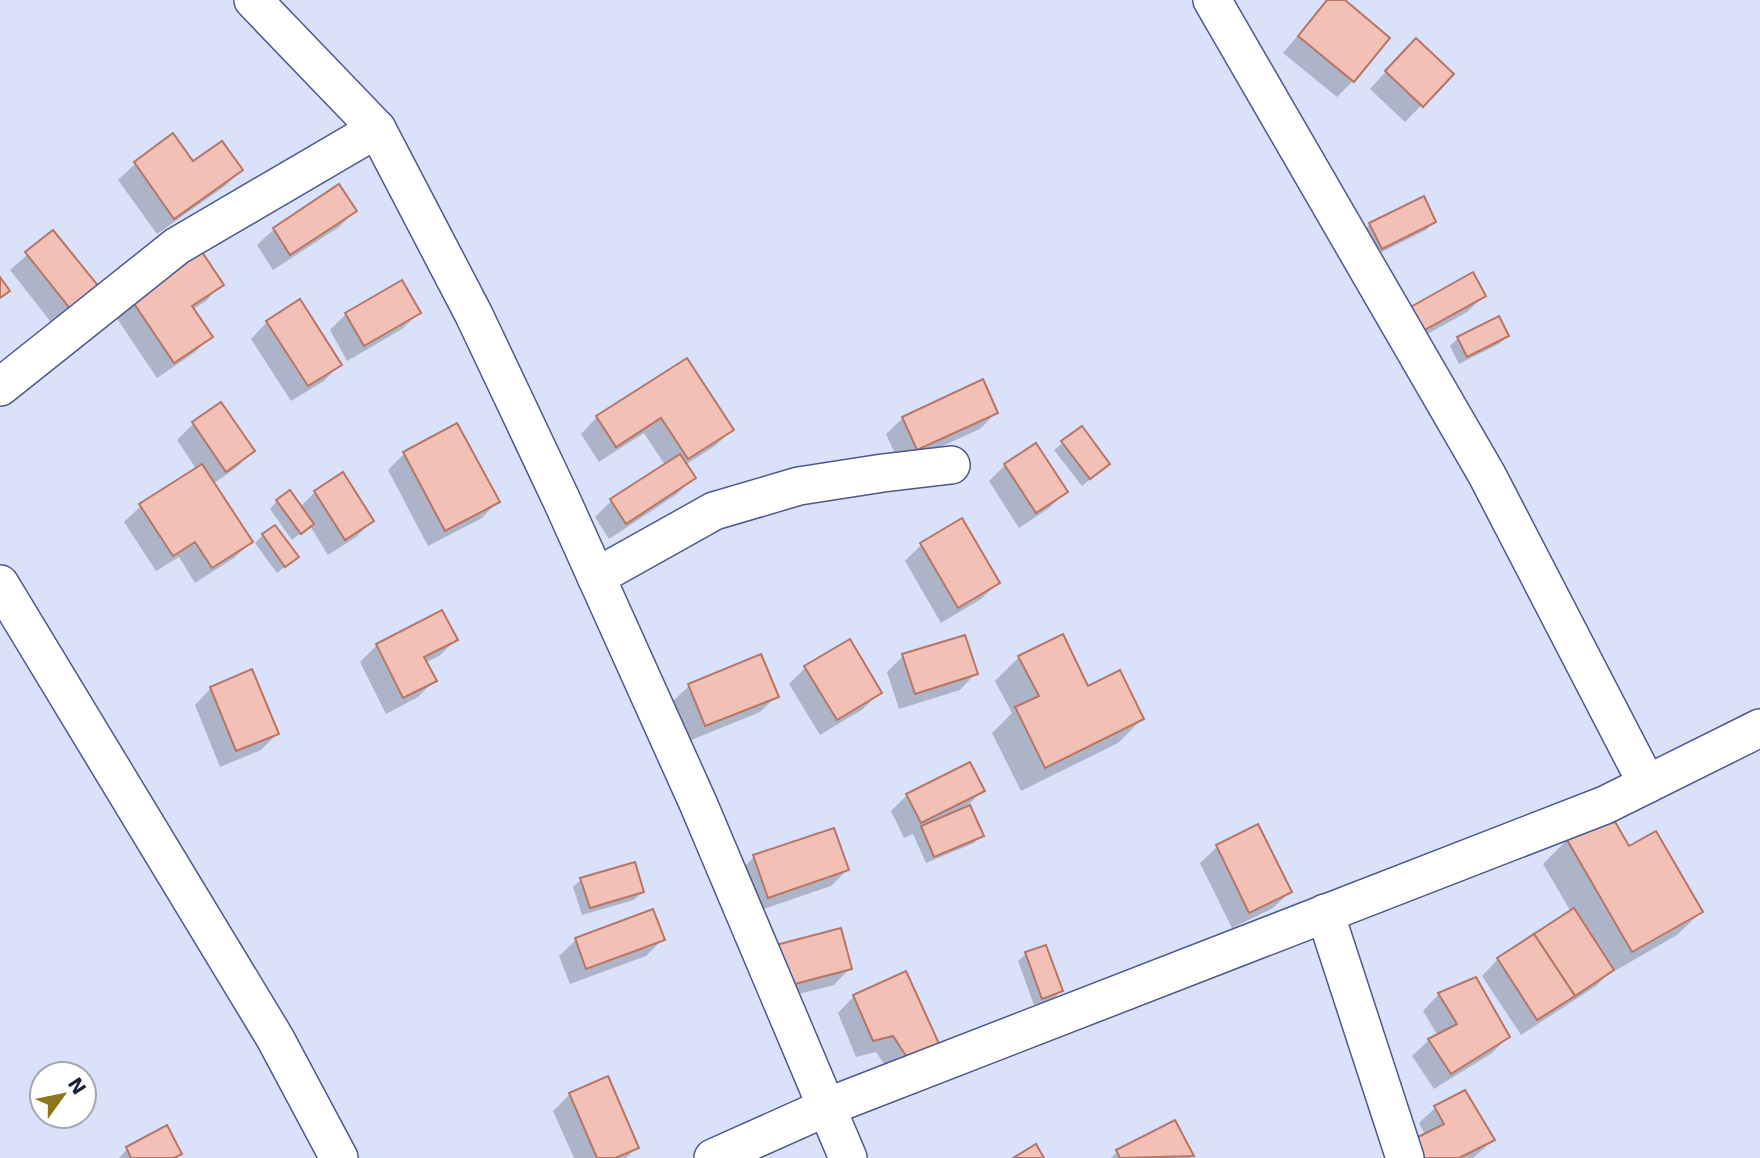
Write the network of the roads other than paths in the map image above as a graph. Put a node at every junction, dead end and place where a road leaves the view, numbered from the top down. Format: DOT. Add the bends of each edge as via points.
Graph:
graph roads {
  1 [pos="253,0"];
  2 [pos="1212,0"];
  3 [pos="377,129"];
  4 [pos="0,387"];
  5 [pos="951,466"];
  6 [pos="596,577"];
  7 [pos="0,584"];
  8 [pos="1760,728"];
  9 [pos="1647,784"];
  10 [pos="1325,914"];
  11 [pos="827,1107"];
  12 [pos="339,1158"];
  13 [pos="713,1158"];
  14 [pos="848,1158"];
  15 [pos="1405,1158"];
  1 -- 3 [label="street"];
  2 -- 9 [label="street" via="1487,475"];
  3 -- 4 [label="street" via="177,246"];
  3 -- 6 [label="street" via="474,315"];
  5 -- 6 [label="street" via="799,485 714,511"];
  6 -- 11 [label="street"];
  7 -- 12 [label="street" via="275,1038"];
  8 -- 9 [label="street"];
  9 -- 10 [label="street" via="1605,805"];
  10 -- 11 [label="street"];
  10 -- 15 [label="street"];
  11 -- 13 [label="street"];
  11 -- 14 [label="street"];
}
